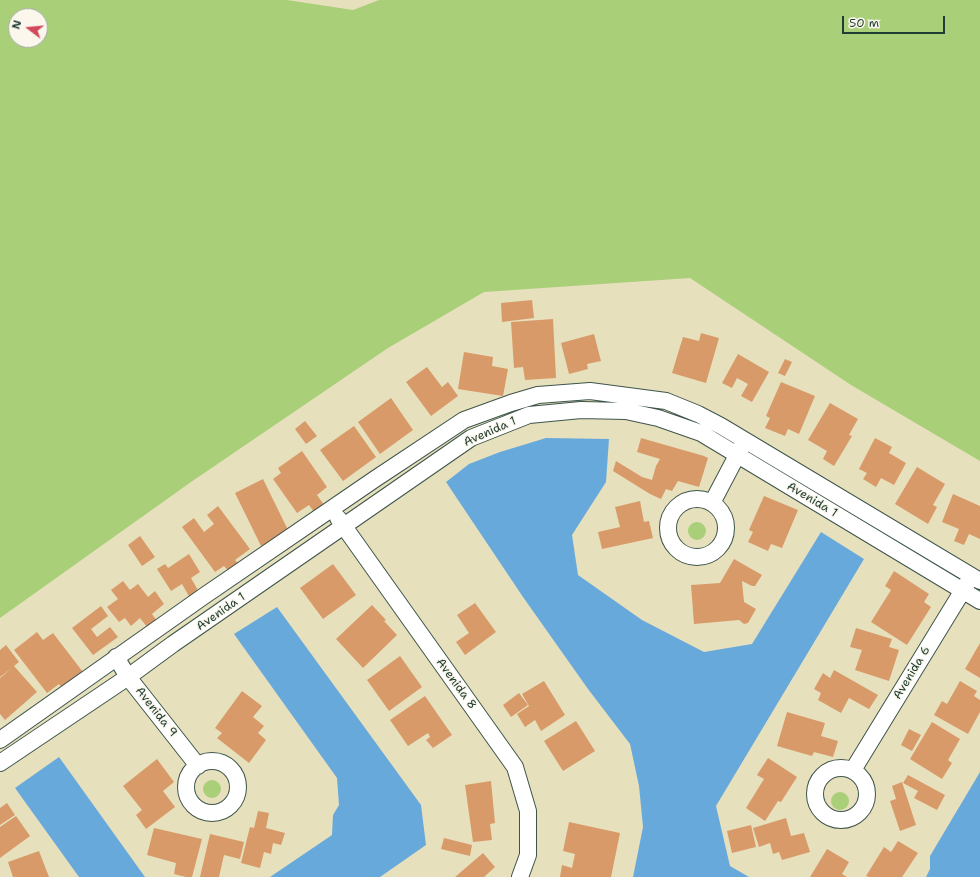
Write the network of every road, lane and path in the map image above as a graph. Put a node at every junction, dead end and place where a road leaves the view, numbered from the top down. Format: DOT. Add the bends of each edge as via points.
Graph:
graph roads {
  1 [pos="511,403"];
  2 [pos="515,421"];
  3 [pos="746,440"];
  4 [pos="738,455"];
  5 [pos="712,503"];
  6 [pos="332,508"];
  7 [pos="343,526"];
  8 [pos="976,578"];
  9 [pos="962,590"];
  10 [pos="204,596"];
  11 [pos="980,600"];
  12 [pos="216,615"];
  13 [pos="116,657"];
  14 [pos="128,677"];
  15 [pos="19,726"];
  16 [pos="0,740"];
  17 [pos="29,743"];
  18 [pos="0,763"];
  19 [pos="198,766"];
  20 [pos="853,770"];
  21 [pos="520,877"];
  1 -- 2 [label="street"];
  1 -- 3 [label="street, Avenida 1" via="538,395 590,390 666,401 698,414"];
  1 -- 6 [label="street, Avenida 1" via="464,420"];
  2 -- 4 [label="street, Avenida 1" via="529,415 553,412 626,411 658,418 701,433"];
  2 -- 7 [label="street, Avenida 1" via="471,438"];
  3 -- 4 [label="street"];
  3 -- 8 [label="street, Avenida 1"];
  4 -- 5 [label="street"];
  4 -- 9 [label="street, Avenida 1"];
  6 -- 7 [label="street, Avenida 8"];
  6 -- 10 [label="street, Avenida 1"];
  7 -- 12 [label="street, Avenida 1"];
  7 -- 21 [label="street, Avenida 8" via="515,767 528,811 528,855"];
  8 -- 9 [label="street, Avenida 6"];
  9 -- 11 [label="street, Avenida 1"];
  9 -- 20 [label="street, Avenida 6"];
  10 -- 12 [label="street"];
  10 -- 13 [label="street, Avenida 1"];
  12 -- 14 [label="street, Avenida 1"];
  13 -- 14 [label="street, Avenida 9"];
  13 -- 15 [label="street, Avenida 1"];
  14 -- 17 [label="street, Avenida 1"];
  14 -- 19 [label="street, Avenida 9"];
  15 -- 16 [label="street, Avenida 1"];
  15 -- 17 [label="street"];
  17 -- 18 [label="street, Avenida 1"];
}
